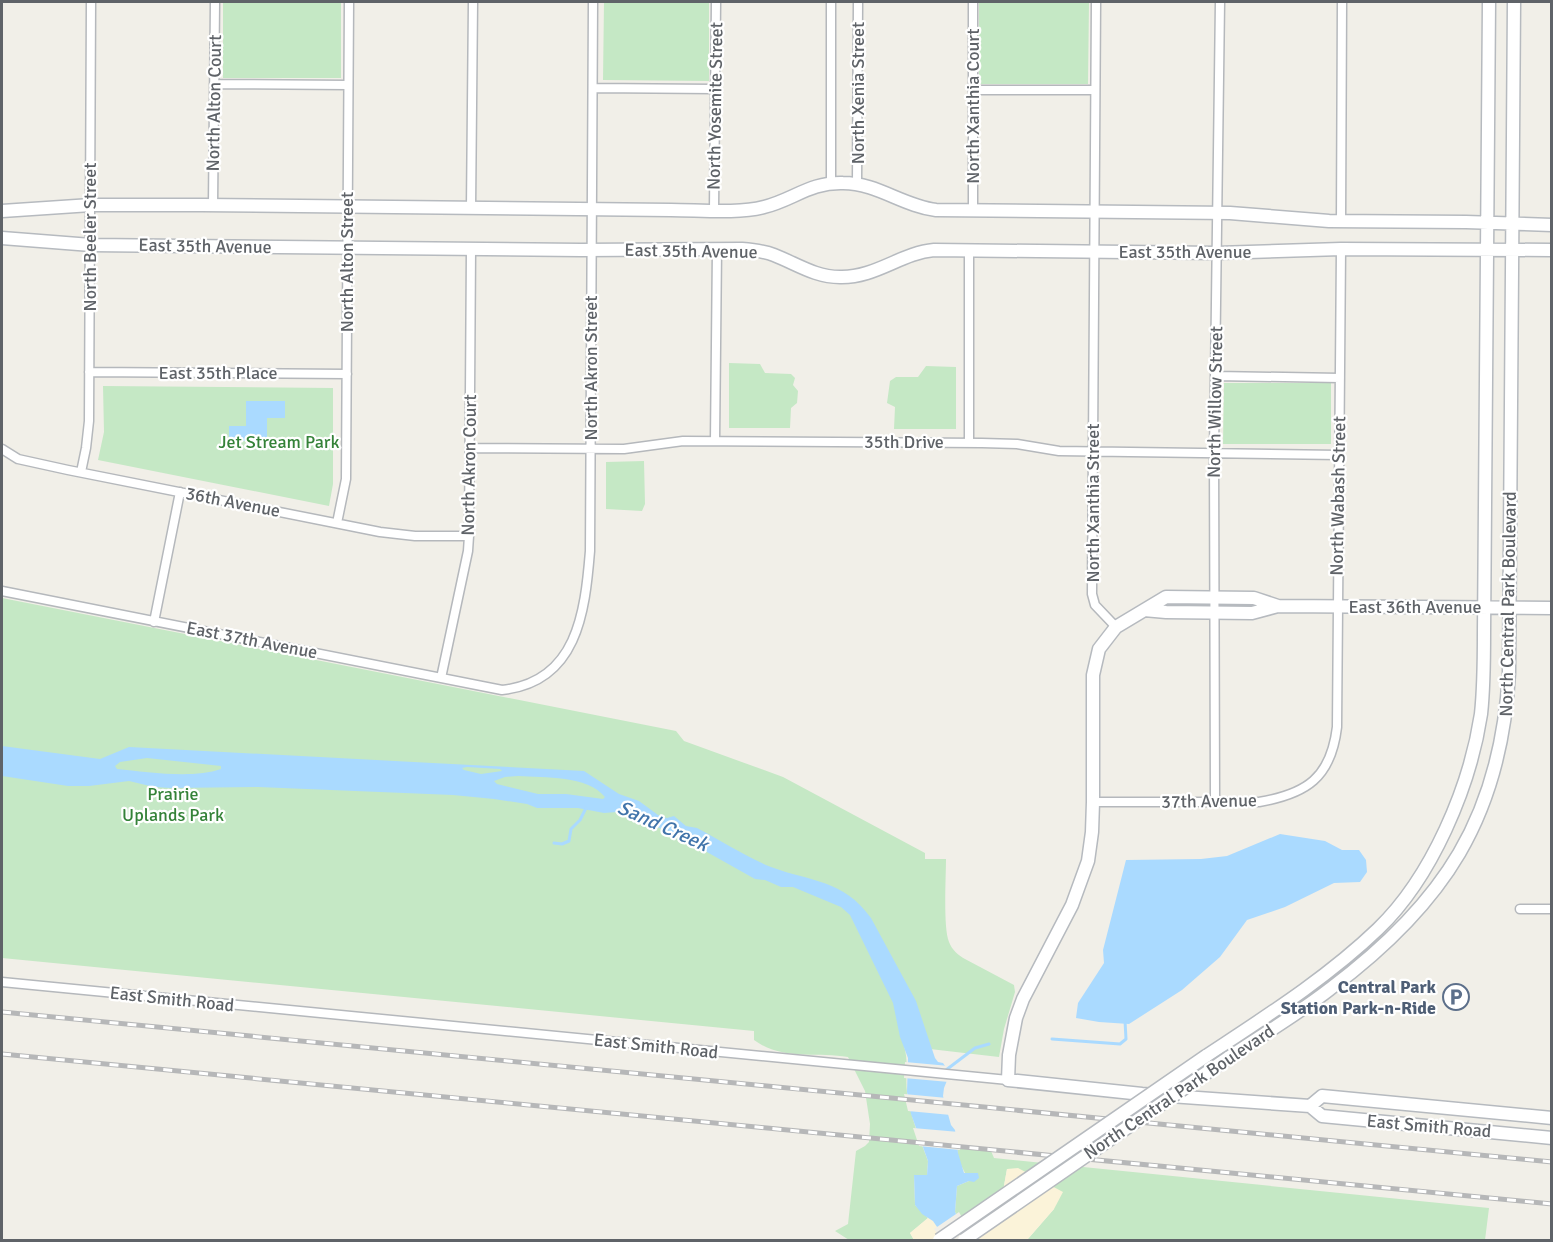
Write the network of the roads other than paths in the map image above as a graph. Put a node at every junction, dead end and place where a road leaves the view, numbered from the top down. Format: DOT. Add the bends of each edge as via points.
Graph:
graph roads {
  1 [pos="91,2"];
  2 [pos="215,2"];
  3 [pos="349,2"];
  4 [pos="473,2"];
  5 [pos="593,2"];
  6 [pos="716,2"];
  7 [pos="831,2"];
  8 [pos="858,2"];
  9 [pos="972,2"];
  10 [pos="1096,2"];
  11 [pos="1220,2"];
  12 [pos="1342,2"];
  13 [pos="1489,2"];
  14 [pos="1514,2"];
  15 [pos="214,84"];
  16 [pos="348,85"];
  17 [pos="593,88"];
  18 [pos="715,89"];
  19 [pos="973,90"];
  20 [pos="1095,90"];
  21 [pos="831,184"];
  22 [pos="857,184"];
  23 [pos="91,205"];
  24 [pos="213,205"];
  25 [pos="348,207"];
  26 [pos="471,208"];
  27 [pos="592,209"];
  28 [pos="714,210"];
  29 [pos="973,210"];
  30 [pos="2,211"];
  31 [pos="1095,212"];
  32 [pos="1217,213"];
  33 [pos="1341,221"];
  34 [pos="1487,223"];
  35 [pos="1513,224"];
  36 [pos="1551,225"];
  37 [pos="2,238"];
  38 [pos="91,246"];
  39 [pos="347,248"];
  40 [pos="471,249"];
  41 [pos="717,249"];
  42 [pos="1341,249"];
  43 [pos="1487,249"];
  44 [pos="1513,249"];
  45 [pos="592,250"];
  46 [pos="1551,250"];
  47 [pos="969,251"];
  48 [pos="1094,252"];
  49 [pos="1217,253"];
  50 [pos="89,372"];
  51 [pos="347,374"];
  52 [pos="1216,376"];
  53 [pos="1340,378"];
  54 [pos="715,441"];
  55 [pos="969,442"];
  56 [pos="470,448"];
  57 [pos="2,449"];
  58 [pos="591,449"];
  59 [pos="1093,451"];
  60 [pos="1214,453"];
  61 [pos="1339,455"];
  62 [pos="81,472"];
  63 [pos="180,492"];
  64 [pos="337,523"];
  65 [pos="469,537"];
  66 [pos="2,591"];
  67 [pos="1215,597"];
  68 [pos="1278,606"];
  69 [pos="1337,606"];
  70 [pos="1485,608"];
  71 [pos="1510,608"];
  72 [pos="1551,608"];
  73 [pos="1144,610"];
  74 [pos="1215,612"];
  75 [pos="154,622"];
  76 [pos="1116,627"];
  77 [pos="441,678"];
  78 [pos="502,690"];
  79 [pos="1319,776"];
  80 [pos="1093,802"];
  81 [pos="1215,802"];
  82 [pos="1520,909"];
  83 [pos="1551,909"];
  84 [pos="2,982"];
  85 [pos="1008,1080"];
  86 [pos="1310,1106"];
  87 [pos="1551,1118"];
  88 [pos="1551,1138"];
  89 [pos="939,1240"];
  90 [pos="964,1240"];
  1 -- 23 [label="street, North Beeler Street"];
  2 -- 15 [label="street, North Alton Court"];
  3 -- 16 [label="street, North Alton Street"];
  4 -- 26 [label="street"];
  5 -- 17 [label="street, North Akron Street"];
  6 -- 18 [label="street, North Yosemite Street"];
  7 -- 21 [label="street, North Xenia Street"];
  8 -- 22 [label="street, North Xenia Street"];
  9 -- 19 [label="street, North Xanthia Court"];
  10 -- 20 [label="street, North Xanthia Street"];
  11 -- 32 [label="street, North Willow Street"];
  12 -- 33 [label="street"];
  13 -- 34 [label="street, North Central Park Boulevard"];
  14 -- 35 [label="street, North Central Park Boulevard"];
  15 -- 16 [label="street"];
  15 -- 24 [label="street, North Alton Court"];
  16 -- 25 [label="street, North Alton Street"];
  17 -- 18 [label="street"];
  17 -- 27 [label="street, North Akron Street"];
  18 -- 28 [label="street, North Yosemite Street"];
  19 -- 20 [label="street"];
  19 -- 29 [label="street, North Xanthia Court"];
  20 -- 31 [label="street, North Xanthia Street"];
  21 -- 22 [label="street, East 35th Avenue"];
  21 -- 28 [label="street, East 35th Avenue" via="812,187 761,208"];
  22 -- 29 [label="street, East 35th Avenue" via="918,207"];
  23 -- 24 [label="street, East 35th Avenue"];
  23 -- 30 [label="street, East 35th Avenue"];
  23 -- 38 [label="street, North Beeler Street"];
  24 -- 25 [label="street, East 35th Avenue"];
  25 -- 26 [label="street, East 35th Avenue"];
  25 -- 39 [label="street, North Alton Street"];
  26 -- 27 [label="street, East 35th Avenue"];
  27 -- 28 [label="street, East 35th Avenue"];
  27 -- 45 [label="street, North Akron Street"];
  29 -- 31 [label="street, East 35th Avenue"];
  31 -- 32 [label="street, East 35th Avenue"];
  31 -- 48 [label="street, North Xanthia Street"];
  32 -- 33 [label="street, East 35th Avenue"];
  32 -- 49 [label="street, North Willow Street"];
  33 -- 34 [label="street, East 35th Avenue"];
  34 -- 35 [label="street, East 35th Avenue"];
  34 -- 43 [label="street, North Central Park Boulevard"];
  35 -- 36 [label="street, East 35th Avenue"];
  35 -- 44 [label="street, North Central Park Boulevard"];
  37 -- 38 [label="street, East 35th Avenue"];
  38 -- 39 [label="street, East 35th Avenue"];
  38 -- 50 [label="street, North Beeler Street"];
  39 -- 40 [label="street, East 35th Avenue"];
  39 -- 51 [label="street, North Alton Street"];
  40 -- 45 [label="street, East 35th Avenue"];
  40 -- 56 [label="street, North Akron Court"];
  41 -- 45 [label="street, East 35th Avenue"];
  41 -- 47 [label="street, East 35th Avenue" via="757,250 809,271 839,277 870,273 924,251"];
  41 -- 54 [label="street"];
  42 -- 43 [label="street, East 35th Avenue"];
  42 -- 49 [label="street, East 35th Avenue"];
  42 -- 53 [label="street, North Wabash Street"];
  43 -- 44 [label="street, East 35th Avenue"];
  43 -- 70 [label="street, North Central Park Boulevard"];
  44 -- 46 [label="street, East 35th Avenue"];
  44 -- 71 [label="street, North Central Park Boulevard"];
  45 -- 58 [label="street, North Akron Street"];
  47 -- 48 [label="street, East 35th Avenue"];
  47 -- 55 [label="street"];
  48 -- 49 [label="street, East 35th Avenue"];
  48 -- 59 [label="street, North Xanthia Street"];
  49 -- 52 [label="street, North Willow Street"];
  50 -- 51 [label="street, East 35th Place"];
  50 -- 62 [label="street, North Beeler Street" via="89,421"];
  51 -- 64 [label="street, North Alton Street" via="346,479"];
  52 -- 53 [label="street"];
  52 -- 60 [label="street, North Willow Street"];
  53 -- 61 [label="street, North Wabash Street"];
  54 -- 55 [label="street, 35th Drive"];
  54 -- 58 [label="street, 35th Drive"];
  55 -- 59 [label="street, 35th Drive"];
  56 -- 58 [label="street, 35th Drive"];
  56 -- 65 [label="street, North Akron Court"];
  57 -- 62 [label="street, 36th Avenue" via="18,459"];
  58 -- 78 [label="street, North Akron Street" via="588,580 572,643 549,673 532,684"];
  59 -- 60 [label="street, 35th Drive"];
  59 -- 76 [label="street, North Xanthia Street" via="1092,594 1095,605"];
  60 -- 61 [label="street, 35th Drive"];
  60 -- 67 [label="street, North Willow Street"];
  61 -- 69 [label="street, North Wabash Street"];
  62 -- 63 [label="street, 36th Avenue"];
  63 -- 64 [label="street, 36th Avenue"];
  63 -- 75 [label="street"];
  64 -- 65 [label="street, 36th Avenue" via="402,535"];
  65 -- 77 [label="street, North Akron Court"];
  66 -- 75 [label="street, East 37th Avenue"];
  67 -- 68 [label="street, East 36th Avenue" via="1254,598"];
  67 -- 73 [label="street, East 36th Avenue" via="1166,597"];
  67 -- 74 [label="street, North Willow Street"];
  68 -- 69 [label="street, East 36th Avenue"];
  68 -- 74 [label="street, East 36th Avenue" via="1252,613"];
  69 -- 70 [label="street, East 36th Avenue"];
  69 -- 79 [label="street, North Wabash Street" via="1337,727 1332,751"];
  70 -- 71 [label="street, East 36th Avenue"];
  70 -- 89 [label="street, North Central Park Boulevard, bridge" via="1482,699 1462,786 1447,825 1414,884 1384,922 1347,956 1277,1009"];
  71 -- 72 [label="street, East 36th Avenue"];
  71 -- 90 [label="street, North Central Park Boulevard, bridge" via="1508,696 1498,761 1463,849 1410,920 1329,990"];
  73 -- 74 [label="street, East 36th Avenue"];
  73 -- 76 [label="street, East 36th Avenue"];
  74 -- 81 [label="street, North Willow Street"];
  75 -- 77 [label="street, East 37th Avenue"];
  76 -- 80 [label="street" via="1099,649 1093,669"];
  77 -- 78 [label="street, East 37th Avenue"];
  79 -- 81 [label="street, 37th Avenue" via="1284,798"];
  80 -- 81 [label="street, 37th Avenue"];
  80 -- 85 [label="street" via="1083,877 1020,1009 1012,1035"];
  82 -- 83 [label="street"];
  84 -- 85 [label="street, East Smith Road"];
  85 -- 86 [label="street, East Smith Road"];
  86 -- 87 [label="street, East Smith Road" via="1322,1096"];
  86 -- 88 [label="street, East Smith Road" via="1322,1116"];
}
